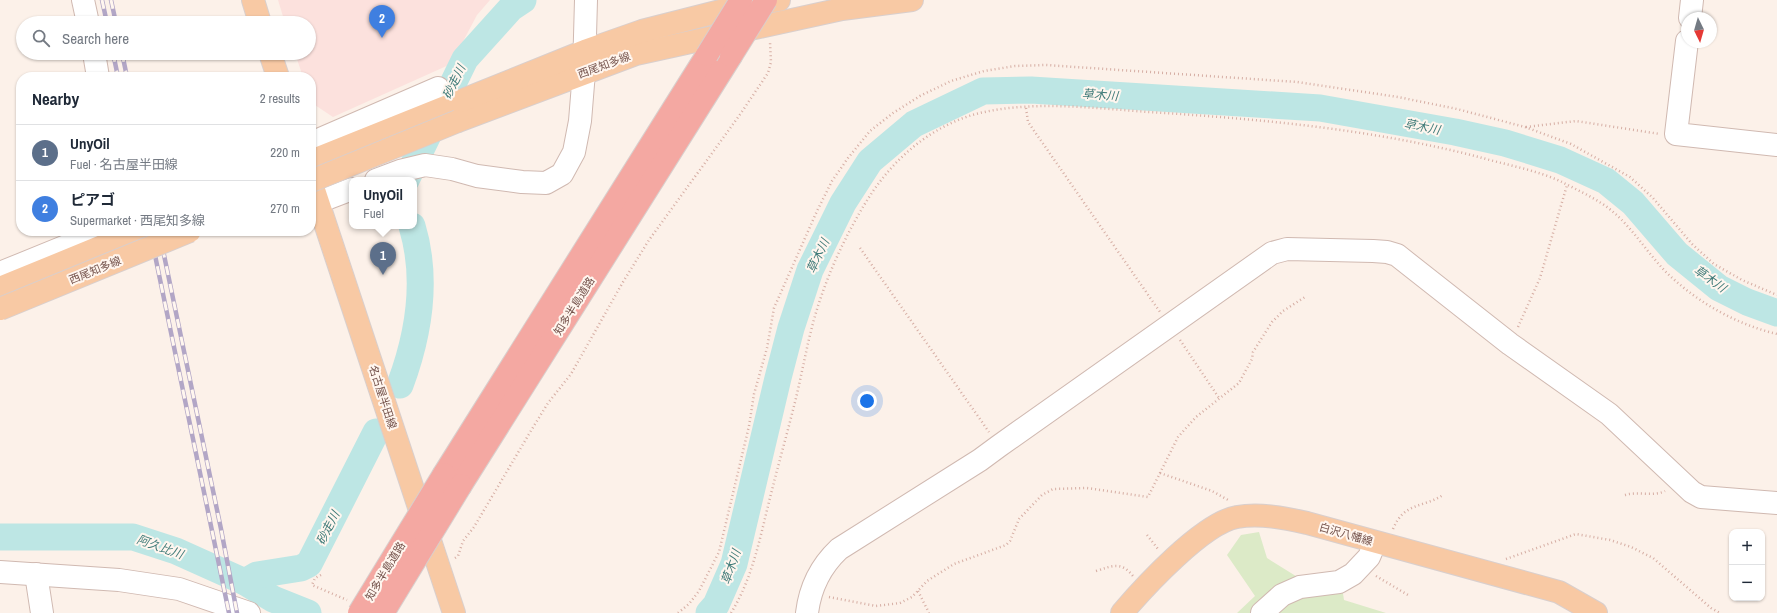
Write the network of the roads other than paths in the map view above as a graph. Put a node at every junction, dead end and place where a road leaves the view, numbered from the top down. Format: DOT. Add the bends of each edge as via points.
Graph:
graph roads {
  1 [pos="83,0"];
  2 [pos="253,0"];
  3 [pos="586,0"];
  4 [pos="741,0"];
  5 [pos="766,0"];
  6 [pos="779,0"];
  7 [pos="912,0"];
  8 [pos="1692,0"];
  9 [pos="1691,12"];
  10 [pos="86,16"];
  11 [pos="258,16"];
  12 [pos="1686,48"];
  13 [pos="585,51"];
  14 [pos="95,60"];
  15 [pos="272,60"];
  16 [pos="97,72"];
  17 [pos="276,72"];
  18 [pos="584,72"];
  19 [pos="449,104"];
  20 [pos="316,142"];
  21 [pos="1777,145"];
  22 [pos="316,159"];
  23 [pos="383,177"];
  24 [pos="316,178"];
  25 [pos="349,190"];
  26 [pos="316,196"];
  27 [pos="318,202"];
  28 [pos="91,236"];
  29 [pos="127,236"];
  30 [pos="178,236"];
  31 [pos="0,273"];
  32 [pos="0,288"];
  33 [pos="0,309"];
  34 [pos="453,479"];
  35 [pos="1777,503"];
  36 [pos="1380,544"];
  37 [pos="0,572"];
  38 [pos="36,574"];
  39 [pos="809,603"];
  40 [pos="218,607"];
  41 [pos="353,607"];
  42 [pos="42,613"];
  43 [pos="249,613"];
  44 [pos="383,613"];
  45 [pos="454,613"];
  46 [pos="1122,613"];
  47 [pos="1262,613"];
  48 [pos="1596,613"];
  1 -- 10 [label="street"];
  2 -- 11 [label="main road"];
  3 -- 13 [label="street"];
  4 -- 34 [label="highway, 知多半島道路, bridge"];
  5 -- 34 [label="highway, 知多半島道路, bridge"];
  6 -- 13 [label="main road, 西尾知多線" via="736,7 642,30"];
  7 -- 18 [label="main road, 西尾知多線" via="842,9 767,25 636,54"];
  8 -- 9 [label="street"];
  12 -- 21 [label="street" via="1676,134"];
  13 -- 18 [label="street"];
  13 -- 19 [label="main road, 西尾知多線"];
  14 -- 16 [label="street"];
  15 -- 17 [label="main road"];
  18 -- 19 [label="main road, 西尾知多線"];
  18 -- 23 [label="street" via="580,122 574,152 562,174 546,183 477,176 425,165 400,170"];
  19 -- 20 [label="street"];
  19 -- 22 [label="main road, 西尾知多線"];
  19 -- 24 [label="main road, 西尾知多線, bridge"];
  25 -- 27 [label="street"];
  26 -- 27 [label="main road, 名古屋半田線"];
  27 -- 45 [label="main road, 名古屋半田線"];
  28 -- 31 [label="street"];
  29 -- 32 [label="main road, 西尾知多線"];
  30 -- 33 [label="main road, 西尾知多線, bridge"];
  34 -- 41 [label="highway, 知多半島道路, bridge"];
  34 -- 44 [label="highway, 知多半島道路, bridge"];
  35 -- 39 [label="street" via="1701,497 1692,492 1609,414 1510,344 1396,255 1373,251 1287,249 1272,253 980,460 839,549 823,567"];
  36 -- 46 [label="main road, 白沢八幡線" via="1284,518 1236,517 1213,526 1170,562"];
  36 -- 47 [label="street" via="1352,574 1339,582 1300,587 1282,595"];
  36 -- 48 [label="main road, 白沢八幡線" via="1559,592"];
  37 -- 38 [label="street"];
  38 -- 40 [label="street" via="164,586 179,589"];
  38 -- 42 [label="street"];
  40 -- 43 [label="street"];
}
